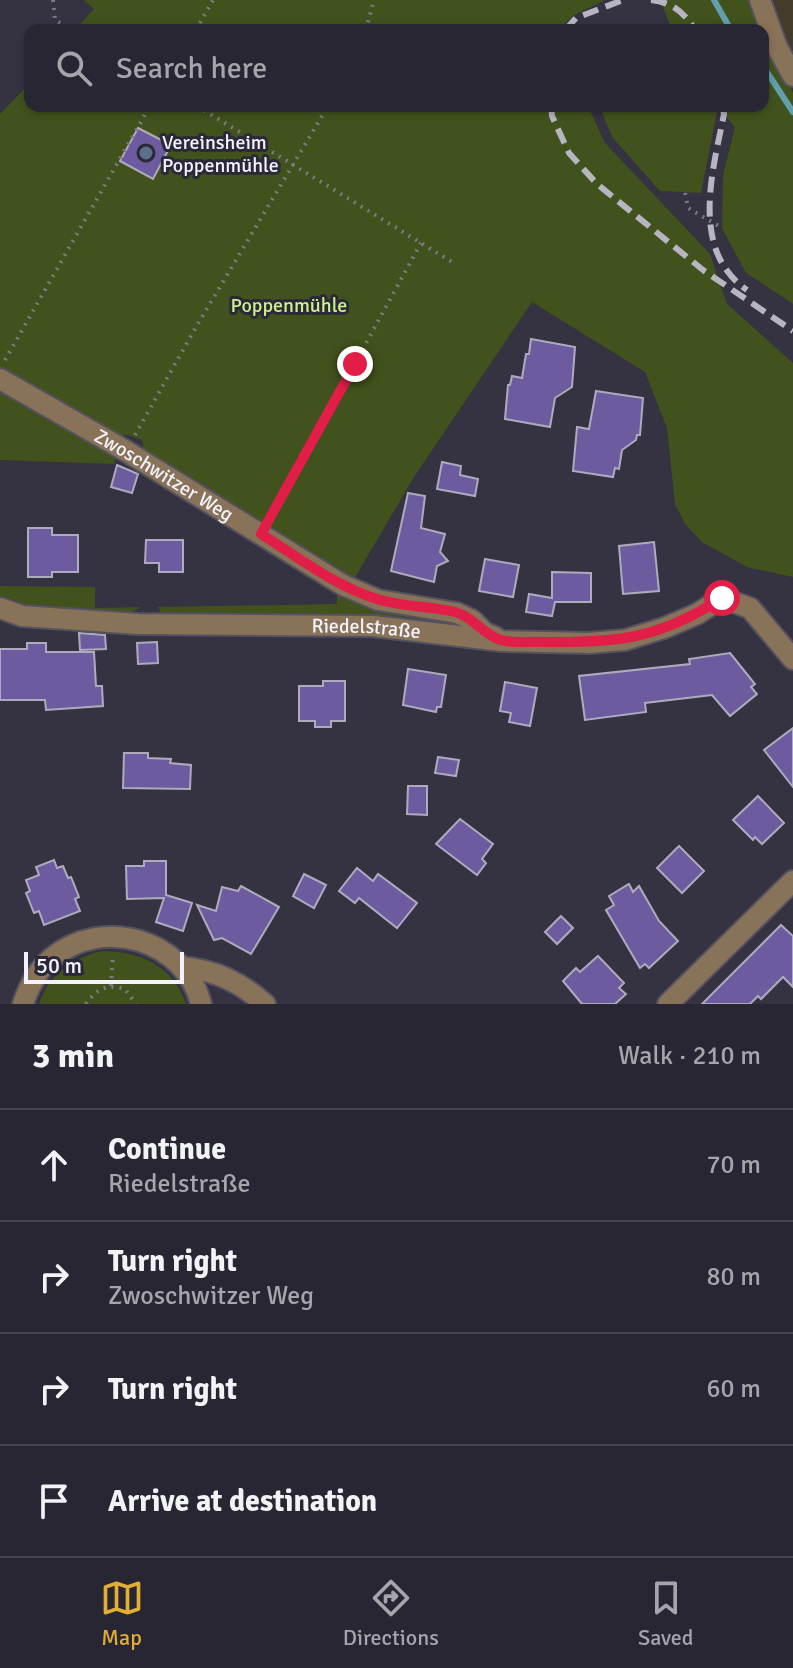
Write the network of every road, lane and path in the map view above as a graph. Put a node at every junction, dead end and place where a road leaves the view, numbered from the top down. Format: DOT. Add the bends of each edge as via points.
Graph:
graph roads {
  1 [pos="53,0"];
  2 [pos="213,0"];
  3 [pos="374,0"];
  4 [pos="760,0"];
  5 [pos="62,24"];
  6 [pos="199,24"];
  7 [pos="368,24"];
  8 [pos="769,24"];
  9 [pos="769,25"];
  10 [pos="793,76"];
  11 [pos="147,112"];
  12 [pos="207,112"];
  13 [pos="324,112"];
  14 [pos="293,164"];
  15 [pos="685,193"];
  16 [pos="722,228"];
  17 [pos="421,243"];
  18 [pos="452,262"];
  19 [pos="0,369"];
  20 [pos="0,379"];
  21 [pos="126,451"];
  22 [pos="261,534"];
  23 [pos="0,608"];
  24 [pos="502,641"];
  25 [pos="793,659"];
  26 [pos="793,881"];
  27 [pos="182,967"];
  28 [pos="670,1003"];
  29 [pos="23,1004"];
  30 [pos="86,1004"];
  31 [pos="136,1004"];
  32 [pos="201,1004"];
  33 [pos="265,1004"];
  1 -- 5 [label="path" via="55,20"];
  2 -- 6 [label="path"];
  3 -- 7 [label="path"];
  4 -- 8 [label="street"];
  9 -- 10 [label="street"];
  11 -- 19 [label="path"];
  12 -- 14 [label="path"];
  13 -- 14 [label="path"];
  14 -- 17 [label="path"];
  14 -- 21 [label="path"];
  15 -- 16 [label="path" via="688,208"];
  17 -- 18 [label="path"];
  17 -- 22 [label="path"];
  20 -- 21 [label="street, Zwoschwitzer Weg"];
  21 -- 22 [label="street, Zwoschwitzer Weg"];
  22 -- 24 [label="street, Zwoschwitzer Weg" via="343,585 378,600 457,613"];
  23 -- 24 [label="street, Riedelstraße" via="22,616 138,624 373,626"];
  24 -- 25 [label="street, Riedelstraße" via="625,640 697,614 722,598 750,608"];
  26 -- 28 [label="street"];
  27 -- 29 [label="street" via="136,939 100,936 51,958"];
  27 -- 32 [label="street"];
  27 -- 33 [label="street" via="229,979"];
  30 -- 31 [label="path" via="97,991 111,986 125,989"];
}
